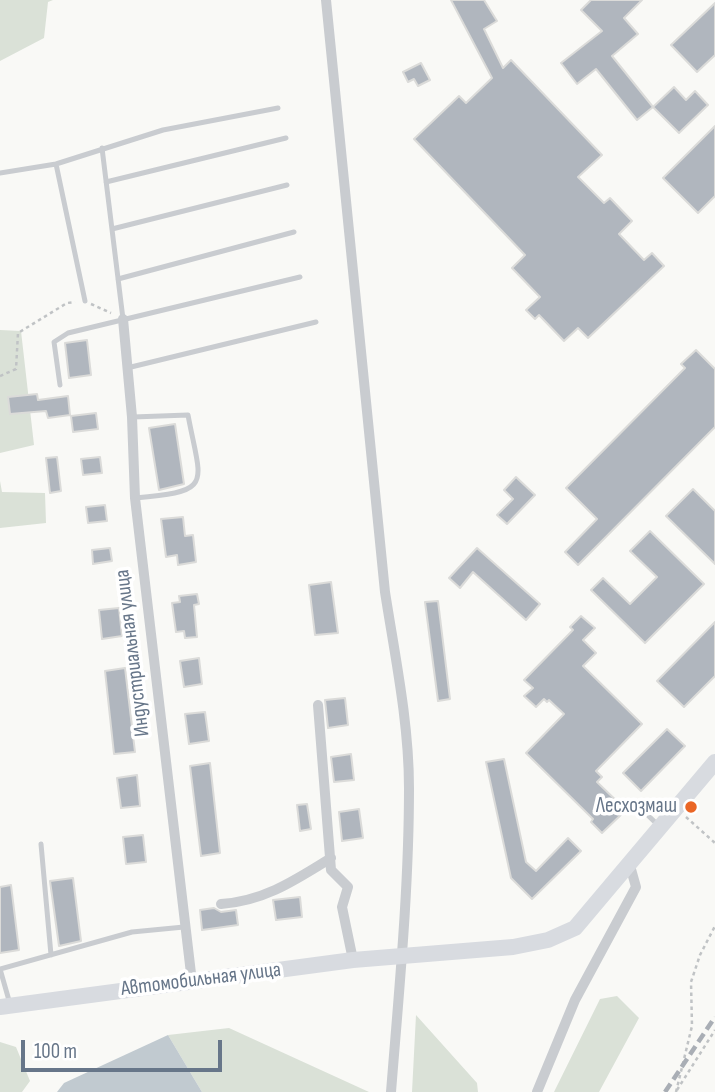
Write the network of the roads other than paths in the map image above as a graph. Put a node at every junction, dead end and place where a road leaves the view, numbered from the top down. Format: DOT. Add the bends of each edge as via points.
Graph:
graph roads {
  1 [pos="326,0"];
  2 [pos="278,108"];
  3 [pos="286,138"];
  4 [pos="102,148"];
  5 [pos="56,164"];
  6 [pos="0,173"];
  7 [pos="106,182"];
  8 [pos="287,185"];
  9 [pos="112,229"];
  10 [pos="294,232"];
  11 [pos="300,277"];
  12 [pos="118,279"];
  13 [pos="85,301"];
  14 [pos="123,319"];
  15 [pos="316,322"];
  16 [pos="127,368"];
  17 [pos="60,384"];
  18 [pos="132,417"];
  19 [pos="135,498"];
  20 [pos="318,705"];
  21 [pos="715,762"];
  22 [pos="634,802"];
  23 [pos="659,827"];
  24 [pos="41,844"];
  25 [pos="331,858"];
  26 [pos="629,862"];
  27 [pos="221,904"];
  28 [pos="184,927"];
  29 [pos="51,955"];
  30 [pos="402,957"];
  31 [pos="353,960"];
  32 [pos="0,969"];
  33 [pos="192,982"];
  34 [pos="5,1006"];
  35 [pos="391,1092"];
  36 [pos="537,1092"];
  1 -- 30 [label="street" via="409,786"];
  2 -- 4 [label="lane" via="163,130"];
  3 -- 7 [label="lane"];
  4 -- 5 [label="lane"];
  4 -- 7 [label="lane"];
  5 -- 6 [label="lane"];
  5 -- 13 [label="lane"];
  7 -- 9 [label="lane"];
  8 -- 9 [label="lane"];
  9 -- 12 [label="lane"];
  10 -- 12 [label="lane"];
  11 -- 14 [label="lane"];
  12 -- 14 [label="lane"];
  14 -- 16 [label="street, Индустриальная улица"];
  14 -- 17 [label="lane" via="68,333 54,342"];
  15 -- 16 [label="lane"];
  16 -- 18 [label="street, Индустриальная улица"];
  18 -- 19 [label="street, Индустриальная улица"];
  18 -- 19 [label="lane" via="188,415 200,475 194,487 179,494"];
  19 -- 28 [label="street, Индустриальная улица"];
  20 -- 25 [label="street"];
  21 -- 23 [label="street, Автомобильная улица"];
  22 -- 23 [label="lane"];
  23 -- 26 [label="street, Автомобильная улица"];
  24 -- 29 [label="lane"];
  25 -- 27 [label="street" via="274,893"];
  25 -- 31 [label="street" via="331,870 348,887 342,907"];
  26 -- 30 [label="street, Автомобильная улица" via="575,928 548,940"];
  26 -- 36 [label="street" via="636,887 575,1000"];
  28 -- 29 [label="lane" via="132,932"];
  28 -- 33 [label="street, Индустриальная улица"];
  29 -- 32 [label="lane"];
  30 -- 31 [label="street, Автомобильная улица"];
  30 -- 35 [label="street"];
  31 -- 33 [label="street, Автомобильная улица"];
  32 -- 34 [label="lane"];
  33 -- 34 [label="street, Автомобильная улица"];
}
